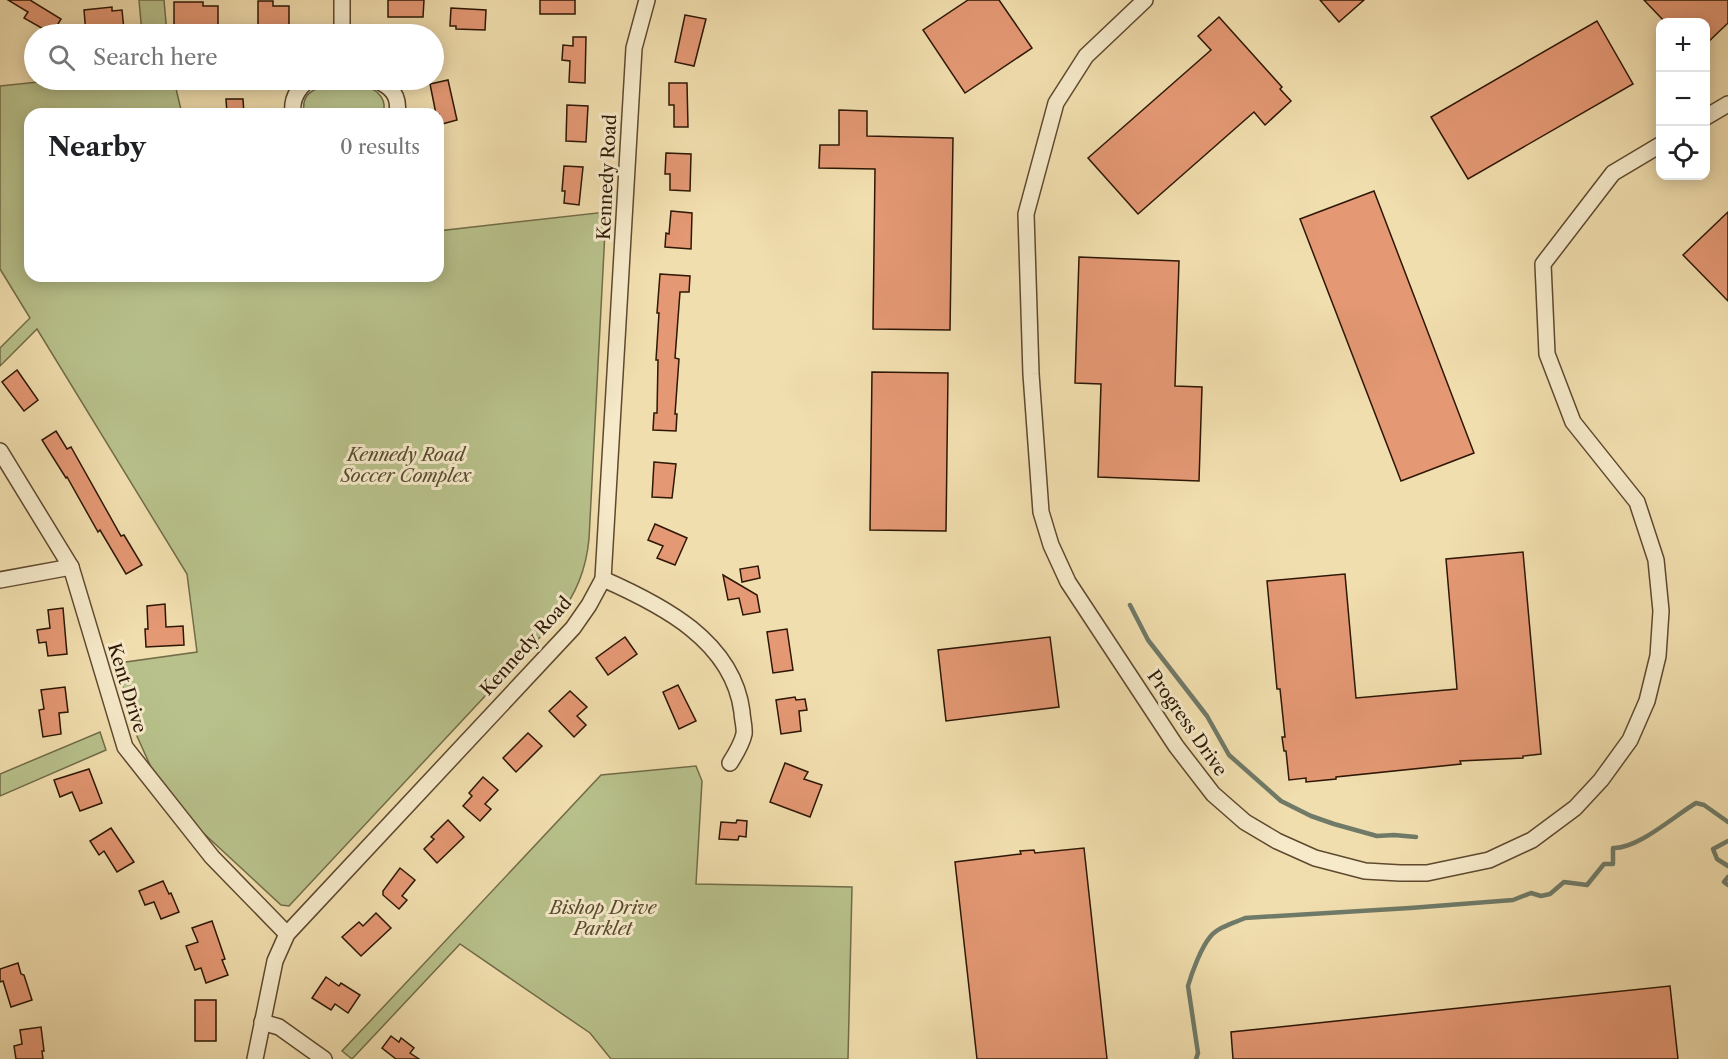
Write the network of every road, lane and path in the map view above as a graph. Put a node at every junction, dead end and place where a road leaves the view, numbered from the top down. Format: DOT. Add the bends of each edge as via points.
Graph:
graph roads {
  1 [pos="342,0"];
  2 [pos="647,0"];
  3 [pos="1145,0"];
  4 [pos="342,24"];
  5 [pos="298,90"];
  6 [pos="392,90"];
  7 [pos="1728,104"];
  8 [pos="292,108"];
  9 [pos="397,108"];
  10 [pos="1710,115"];
  11 [pos="1656,147"];
  12 [pos="0,451"];
  13 [pos="71,567"];
  14 [pos="603,579"];
  15 [pos="0,580"];
  16 [pos="730,764"];
  17 [pos="287,934"];
  18 [pos="262,1022"];
  19 [pos="255,1059"];
  20 [pos="324,1059"];
  1 -- 4 [label="street"];
  2 -- 14 [label="street, Kennedy Road" via="634,48"];
  3 -- 11 [label="street, Progress Drive" via="1086,56 1056,103 1026,214 1031,374 1041,512 1068,582 1176,746 1207,786 1245,822 1315,858 1365,871 1400,873 1427,873 1489,860 1532,840 1575,808 1630,740 1647,701 1658,656 1661,611 1656,560 1637,502 1573,422 1547,354 1543,264 1613,173"];
  5 -- 8 [label="street"];
  6 -- 9 [label="street"];
  7 -- 10 [label="street"];
  12 -- 13 [label="street, Kent Drive"];
  13 -- 15 [label="street"];
  13 -- 17 [label="street, Kent Drive" via="125,747 212,857"];
  14 -- 16 [label="street" via="682,621 708,642 730,672 741,702 744,734"];
  14 -- 17 [label="street, Kennedy Road" via="573,628"];
  17 -- 18 [label="street, Kennedy Road" via="275,961"];
  18 -- 19 [label="street, Kennedy Road"];
  18 -- 20 [label="street" via="279,1027"];
}
